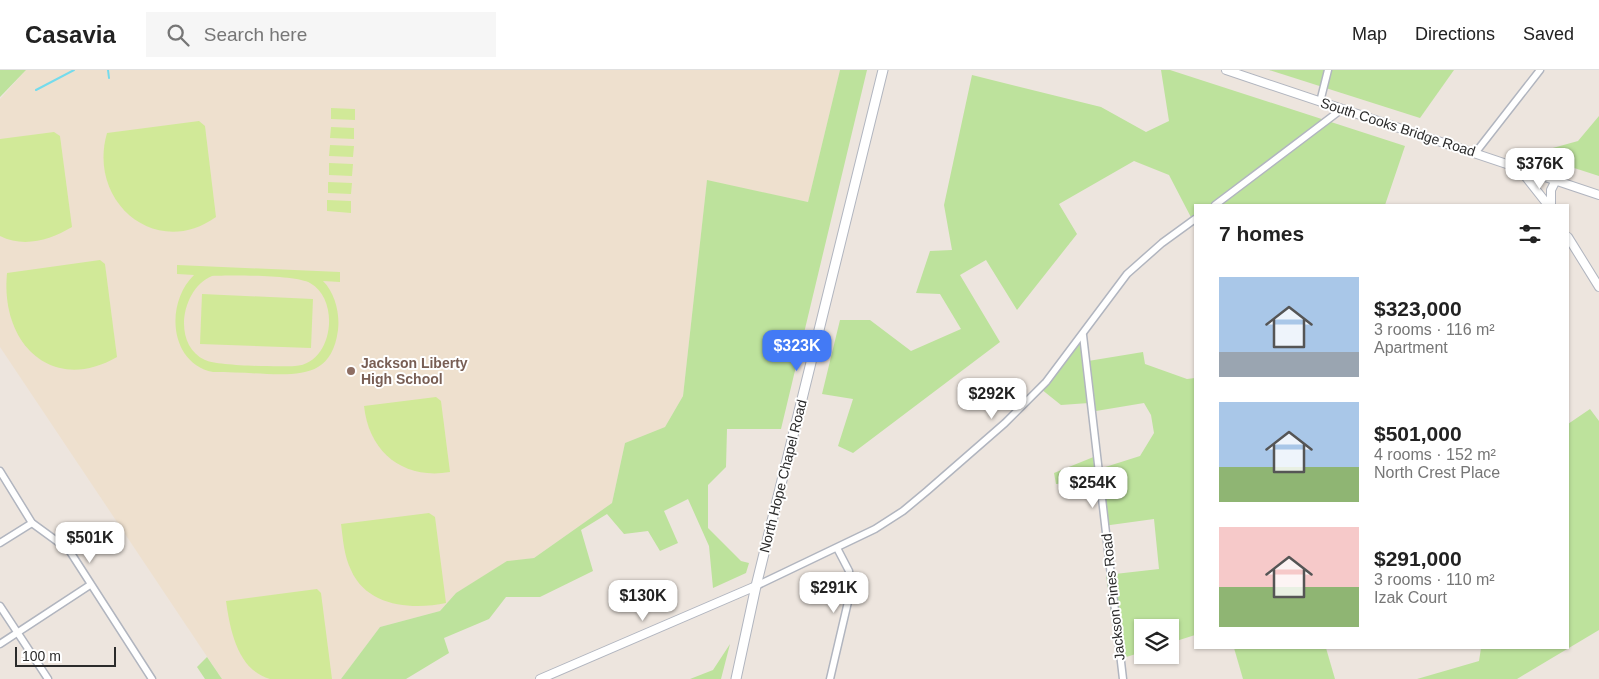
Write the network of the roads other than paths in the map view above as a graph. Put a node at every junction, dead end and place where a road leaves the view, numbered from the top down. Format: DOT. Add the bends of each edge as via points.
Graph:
graph roads {
  1 [pos="883,70"];
  2 [pos="1226,70"];
  3 [pos="1328,70"];
  4 [pos="1540,70"];
  5 [pos="1320,102"];
  6 [pos="1342,109"];
  7 [pos="1476,152"];
  8 [pos="1518,166"];
  9 [pos="1556,180"];
  10 [pos="1599,195"];
  11 [pos="1216,204"];
  12 [pos="1548,204"];
  13 [pos="1549,204"];
  14 [pos="1194,220"];
  15 [pos="1569,240"];
  16 [pos="1599,287"];
  17 [pos="1083,335"];
  18 [pos="0,471"];
  19 [pos="32,523"];
  20 [pos="0,543"];
  21 [pos="837,548"];
  22 [pos="90,585"];
  23 [pos="756,586"];
  24 [pos="0,606"];
  25 [pos="18,632"];
  26 [pos="0,644"];
  27 [pos="48,679"];
  28 [pos="152,679"];
  29 [pos="540,679"];
  30 [pos="736,679"];
  31 [pos="830,679"];
  32 [pos="1123,679"];
  1 -- 23 [label="main road, North Hope Chapel Road"];
  2 -- 5 [label="street, South Cooks Bridge Road"];
  3 -- 5 [label="street"];
  4 -- 7 [label="street"];
  5 -- 6 [label="street, South Cooks Bridge Road"];
  6 -- 7 [label="street, South Cooks Bridge Road"];
  6 -- 11 [label="street"];
  7 -- 8 [label="street, South Cooks Bridge Road"];
  8 -- 9 [label="street, South Cooks Bridge Road"];
  8 -- 12 [label="street"];
  9 -- 10 [label="street, South Cooks Bridge Road"];
  9 -- 13 [label="street"];
  14 -- 17 [label="street" via="1127,274"];
  15 -- 16 [label="street"];
  17 -- 21 [label="street" via="1027,401 927,491 903,511"];
  17 -- 32 [label="street, Jackson Pines Road"];
  18 -- 19 [label="street"];
  19 -- 20 [label="street"];
  19 -- 22 [label="street" via="69,550"];
  21 -- 23 [label="street"];
  21 -- 31 [label="street" via="850,571 851,589"];
  22 -- 25 [label="street"];
  22 -- 28 [label="street"];
  23 -- 29 [label="street"];
  23 -- 30 [label="main road, North Hope Chapel Road"];
  24 -- 25 [label="street"];
  25 -- 26 [label="street"];
  25 -- 27 [label="street"];
}
